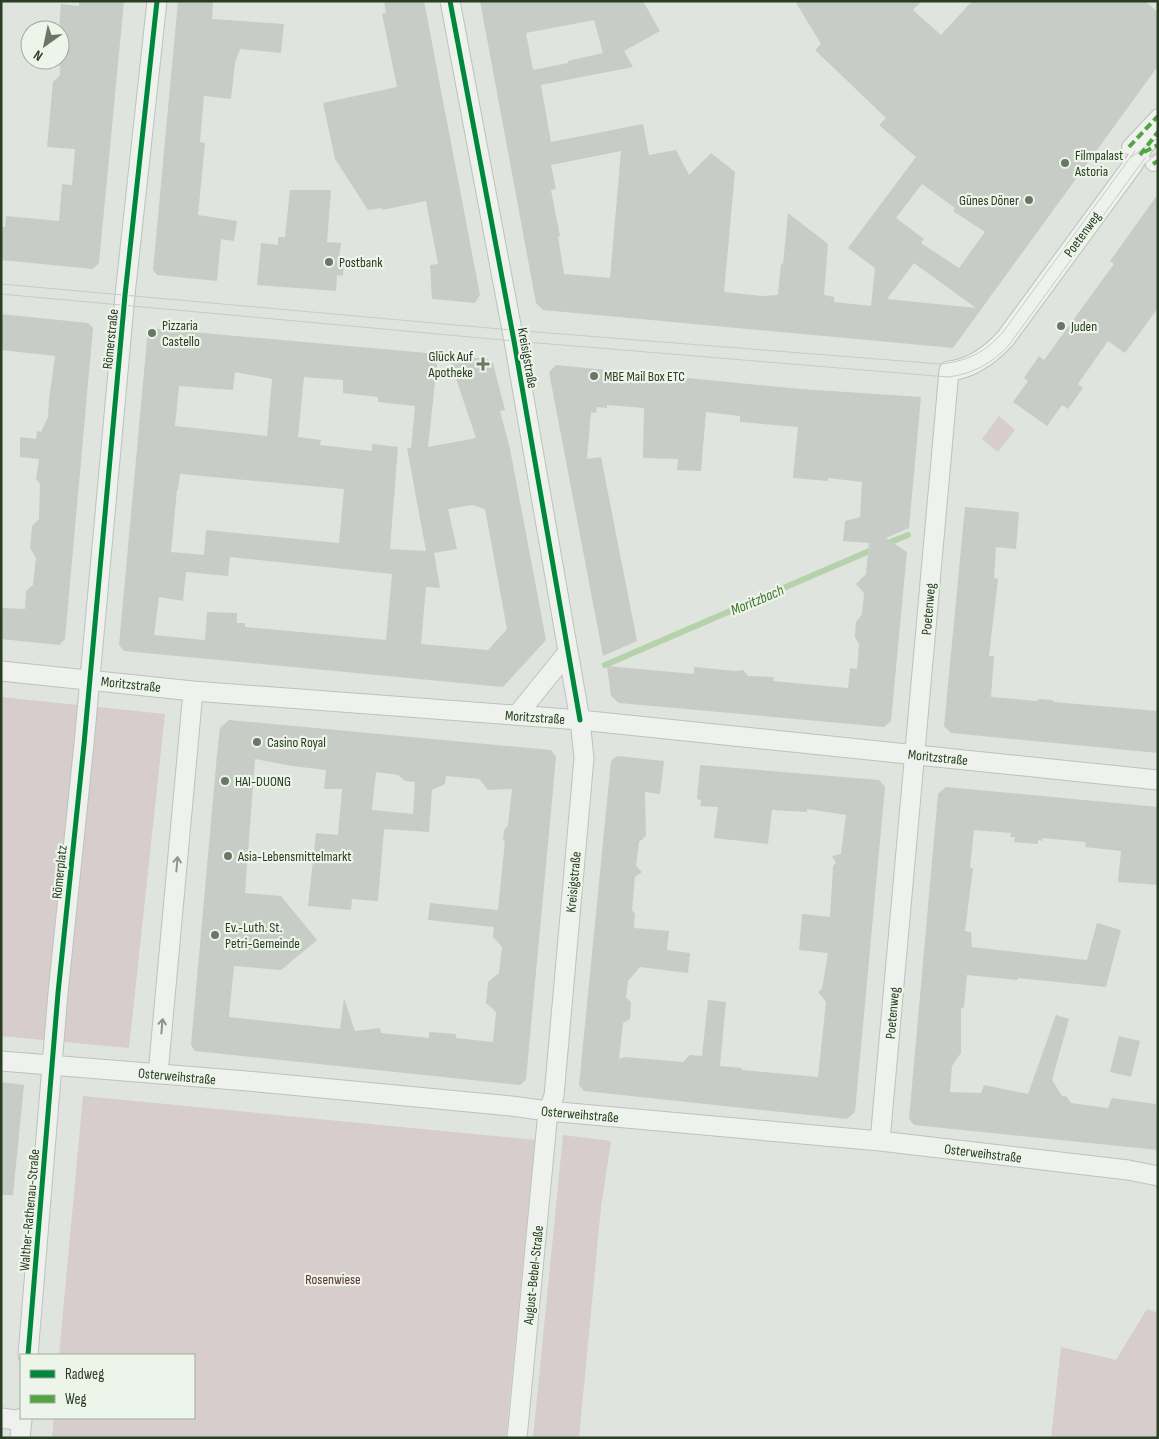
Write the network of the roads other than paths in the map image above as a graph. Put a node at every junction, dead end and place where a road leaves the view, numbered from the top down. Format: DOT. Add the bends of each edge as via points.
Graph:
graph roads {
  1 [pos="157,1"];
  2 [pos="450,1"];
  3 [pos="1158,116"];
  4 [pos="1158,132"];
  5 [pos="1158,145"];
  6 [pos="1145,157"];
  7 [pos="568,652"];
  8 [pos="1,671"];
  9 [pos="89,680"];
  10 [pos="192,691"];
  11 [pos="516,715"];
  12 [pos="580,720"];
  13 [pos="915,754"];
  14 [pos="1158,780"];
  15 [pos="1,1061"];
  16 [pos="53,1066"];
  17 [pos="158,1074"];
  18 [pos="548,1111"];
  19 [pos="880,1141"];
  20 [pos="1158,1176"];
  21 [pos="28,1354"];
  22 [pos="1,1418"];
  23 [pos="21,1425"];
  24 [pos="517,1438"];
  1 -- 9 [label="street, Römerstraße" via="125,295"];
  2 -- 7 [label="street, Kreisigstraße"];
  3 -- 6 [label="street"];
  4 -- 6 [label="street"];
  5 -- 6 [label="street"];
  6 -- 13 [label="street, Poetenweg" via="996,349 968,366 949,371"];
  7 -- 11 [label="street"];
  7 -- 12 [label="street, Kreisigstraße"];
  8 -- 9 [label="street, Moritzstraße"];
  9 -- 10 [label="street, Moritzstraße"];
  9 -- 16 [label="street, Römerplatz"];
  10 -- 11 [label="street, Moritzstraße"];
  17 -- 10 [label="street, one-way"];
  11 -- 12 [label="street, Moritzstraße"];
  12 -- 13 [label="street, Moritzstraße"];
  12 -- 18 [label="street, Kreisigstraße" via="584,758 554,1096"];
  13 -- 14 [label="street, Moritzstraße"];
  13 -- 19 [label="street, Poetenweg"];
  15 -- 16 [label="street, Osterweihstraße"];
  16 -- 17 [label="street, Osterweihstraße"];
  16 -- 21 [label="street, Walther-Rathenau-Straße"];
  17 -- 18 [label="street, Osterweihstraße"];
  18 -- 19 [label="street, Osterweihstraße"];
  18 -- 24 [label="street, August-Bebel-Straße"];
  19 -- 20 [label="street, Osterweihstraße"];
  22 -- 23 [label="street"];
}
